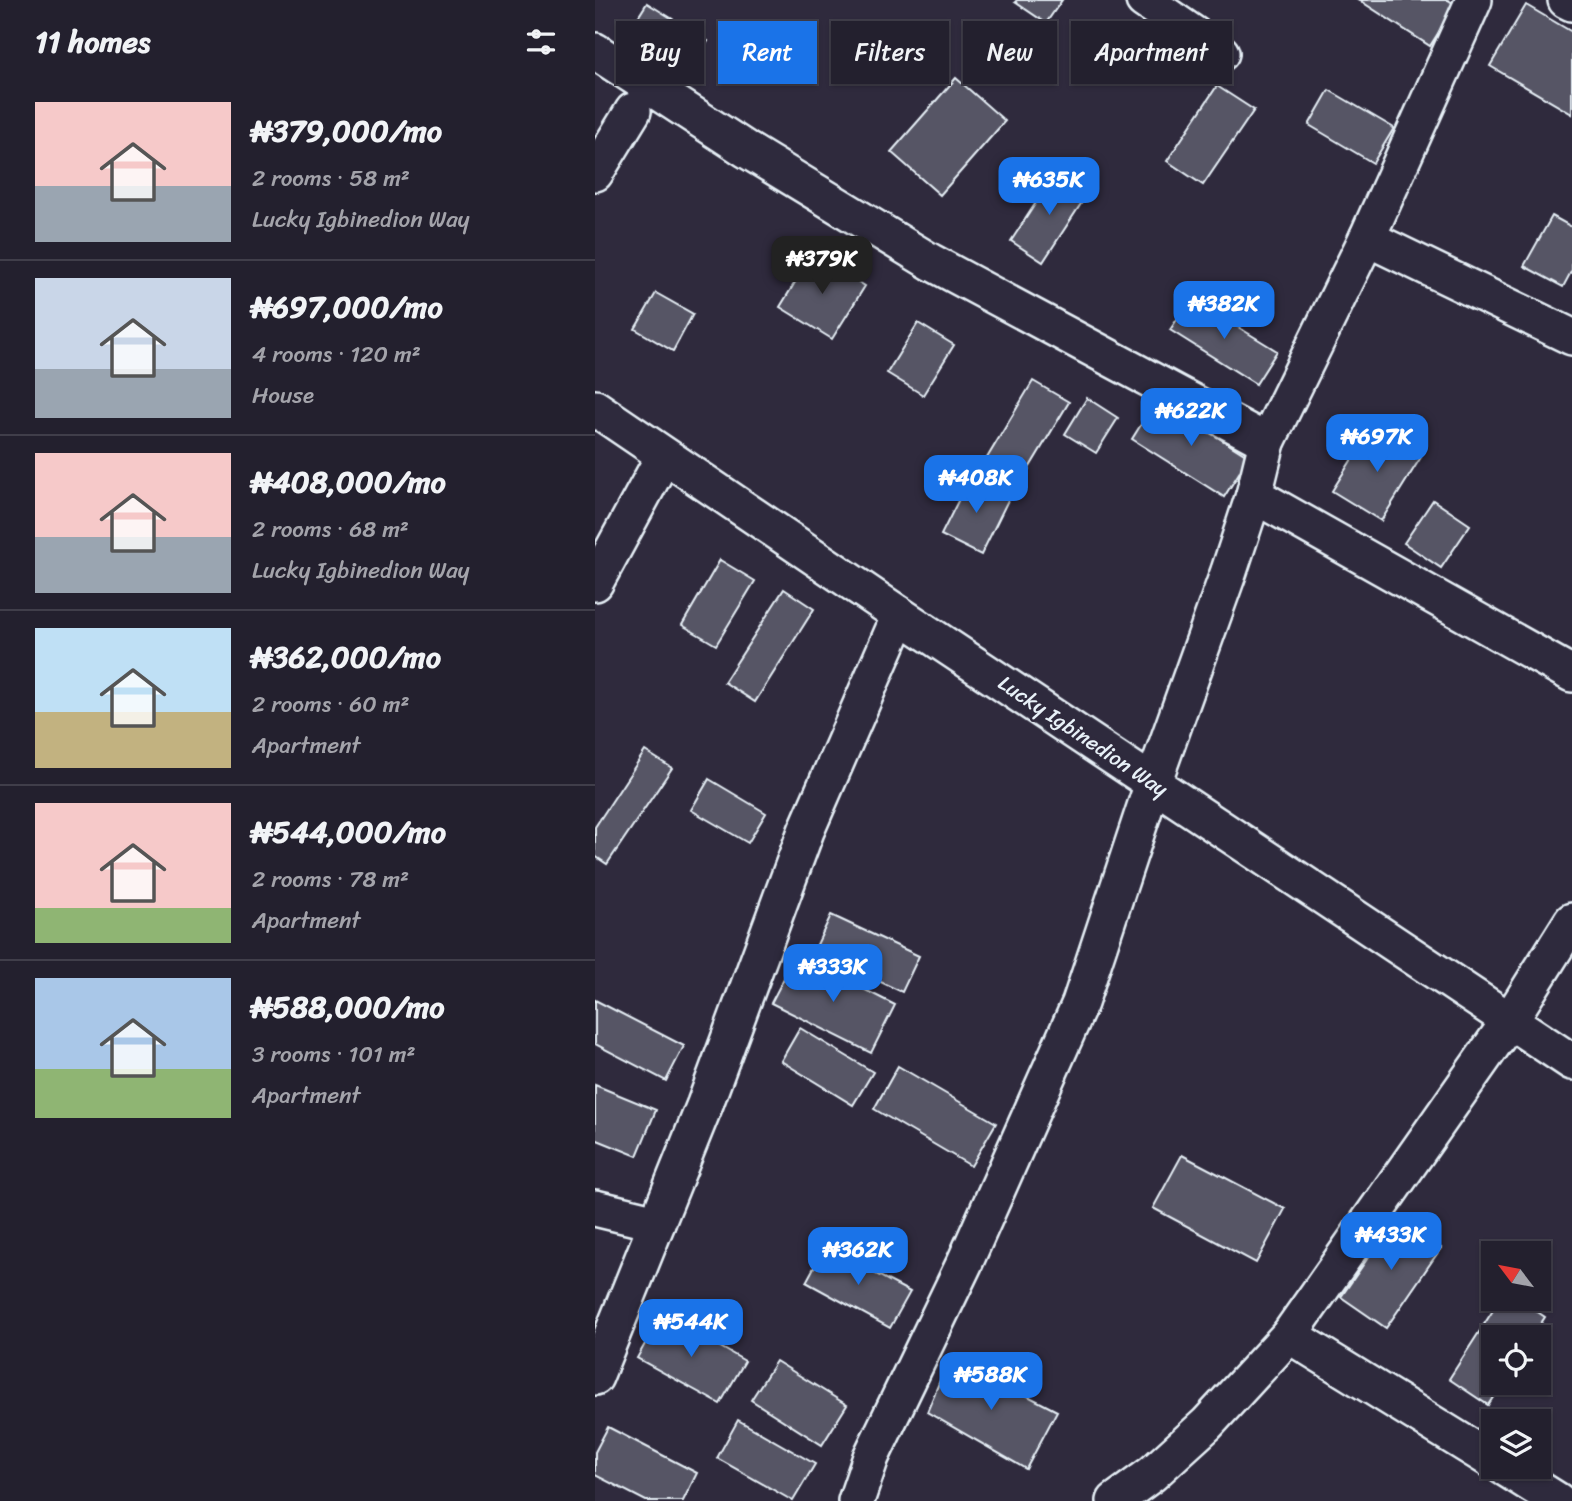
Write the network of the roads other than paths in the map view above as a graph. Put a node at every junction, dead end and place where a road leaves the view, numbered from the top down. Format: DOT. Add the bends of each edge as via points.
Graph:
graph roads {
  1 [pos="1144,0"];
  2 [pos="1474,0"];
  3 [pos="1566,0"];
  4 [pos="1572,3"];
  5 [pos="1175,21"];
  6 [pos="595,51"];
  7 [pos="633,111"];
  8 [pos="595,173"];
  9 [pos="1367,238"];
  10 [pos="1572,337"];
  11 [pos="595,408"];
  12 [pos="1268,442"];
  13 [pos="664,456"];
  14 [pos="1254,495"];
  15 [pos="595,583"];
  16 [pos="899,615"];
  17 [pos="1572,674"];
  18 [pos="1153,783"];
  19 [pos="1572,921"];
  20 [pos="1510,1020"];
  21 [pos="1572,1062"];
  22 [pos="595,1208"];
  23 [pos="657,1223"];
  24 [pos="1289,1335"];
  25 [pos="595,1377"];
  26 [pos="1481,1454"];
  27 [pos="1523,1479"];
  28 [pos="856,1501"];
  29 [pos="1115,1501"];
  30 [pos="1558,1501"];
  1 -- 5 [label="street"];
  2 -- 9 [label="street"];
  3 -- 4 [label="street"];
  6 -- 12 [label="street" via="931,262"];
  7 -- 8 [label="street"];
  9 -- 10 [label="street"];
  9 -- 12 [label="street"];
  11 -- 13 [label="street, Lucky Igbinedion Way"];
  12 -- 14 [label="street"];
  13 -- 15 [label="street"];
  13 -- 16 [label="street, Lucky Igbinedion Way"];
  14 -- 17 [label="street"];
  14 -- 18 [label="street"];
  16 -- 18 [label="street, Lucky Igbinedion Way"];
  16 -- 23 [label="street" via="806,831"];
  18 -- 20 [label="street, Lucky Igbinedion Way"];
  18 -- 28 [label="street" via="1080,1003 965,1262 871,1457"];
  19 -- 20 [label="street"];
  20 -- 21 [label="street, Lucky Igbinedion Way"];
  20 -- 24 [label="street"];
  22 -- 23 [label="street"];
  23 -- 25 [label="street"];
  24 -- 26 [label="street"];
  24 -- 29 [label="street" via="1207,1424"];
  27 -- 30 [label="street"];
}
